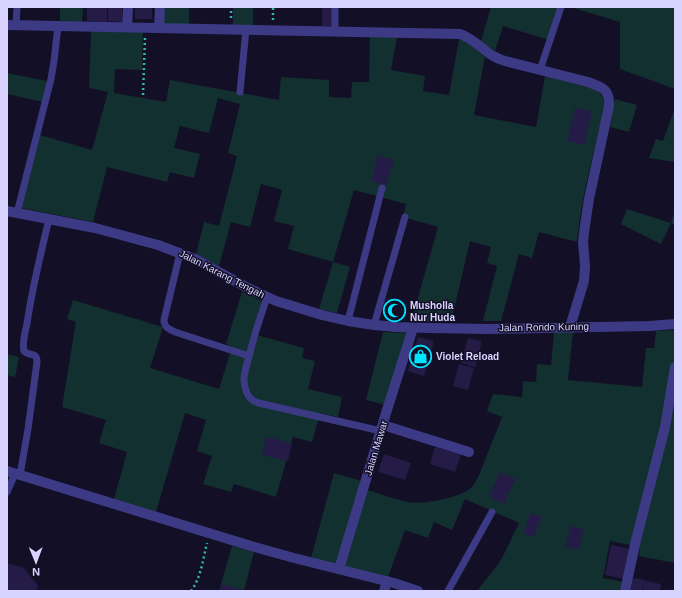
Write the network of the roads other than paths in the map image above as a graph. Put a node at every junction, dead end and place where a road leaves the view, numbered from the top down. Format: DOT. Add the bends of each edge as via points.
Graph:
graph roads {
  1 [pos="17,7"];
  2 [pos="128,7"];
  3 [pos="160,7"];
  4 [pos="335,7"];
  5 [pos="561,7"];
  6 [pos="12,25"];
  7 [pos="58,26"];
  8 [pos="127,27"];
  9 [pos="159,28"];
  10 [pos="246,29"];
  11 [pos="335,31"];
  12 [pos="540,70"];
  13 [pos="240,92"];
  14 [pos="382,188"];
  15 [pos="12,212"];
  16 [pos="404,217"];
  17 [pos="49,218"];
  18 [pos="180,253"];
  19 [pos="267,297"];
  20 [pos="348,321"];
  21 [pos="675,324"];
  22 [pos="374,325"];
  23 [pos="570,327"];
  24 [pos="413,328"];
  25 [pos="249,356"];
  26 [pos="675,367"];
  27 [pos="382,428"];
  28 [pos="469,452"];
  29 [pos="14,473"];
  30 [pos="7,492"];
  31 [pos="492,512"];
  32 [pos="339,570"];
  33 [pos="385,586"];
  34 [pos="418,591"];
  35 [pos="448,591"];
  36 [pos="625,591"];
  1 -- 6 [label="lane"];
  2 -- 8 [label="street"];
  3 -- 9 [label="street"];
  4 -- 11 [label="lane"];
  5 -- 12 [label="lane"];
  6 -- 7 [label="street"];
  7 -- 8 [label="street"];
  7 -- 15 [label="lane" via="51,80"];
  8 -- 9 [label="street"];
  9 -- 10 [label="street"];
  10 -- 11 [label="street"];
  10 -- 13 [label="lane"];
  11 -- 12 [label="street" via="460,34 504,61"];
  12 -- 23 [label="street" via="597,85 608,93 609,98 585,225 584,281"];
  14 -- 20 [label="lane"];
  15 -- 17 [label="street, Jalan Karang Tengah"];
  16 -- 22 [label="lane"];
  17 -- 18 [label="street, Jalan Karang Tengah" via="133,238"];
  17 -- 29 [label="lane" via="24,341 25,353 36,356 37,362 28,429"];
  18 -- 19 [label="street, Jalan Karang Tengah"];
  18 -- 25 [label="lane" via="164,320 165,326 175,332"];
  19 -- 20 [label="street, Jalan Karang Tengah" via="296,308"];
  19 -- 25 [label="lane"];
  20 -- 22 [label="street, Jalan Karang Tengah"];
  21 -- 23 [label="street, Jalan Rondo Kuning"];
  22 -- 24 [label="street, Jalan Karang Tengah"];
  23 -- 24 [label="street, Jalan Rondo Kuning"];
  24 -- 27 [label="street, Jalan Mawar"];
  25 -- 27 [label="lane" via="244,379 250,399"];
  26 -- 36 [label="street" via="665,427"];
  27 -- 28 [label="street"];
  27 -- 32 [label="street, Jalan Mawar"];
  29 -- 30 [label="lane"];
  29 -- 32 [label="street"];
  31 -- 35 [label="lane"];
  32 -- 33 [label="street"];
  33 -- 34 [label="street"];
}
